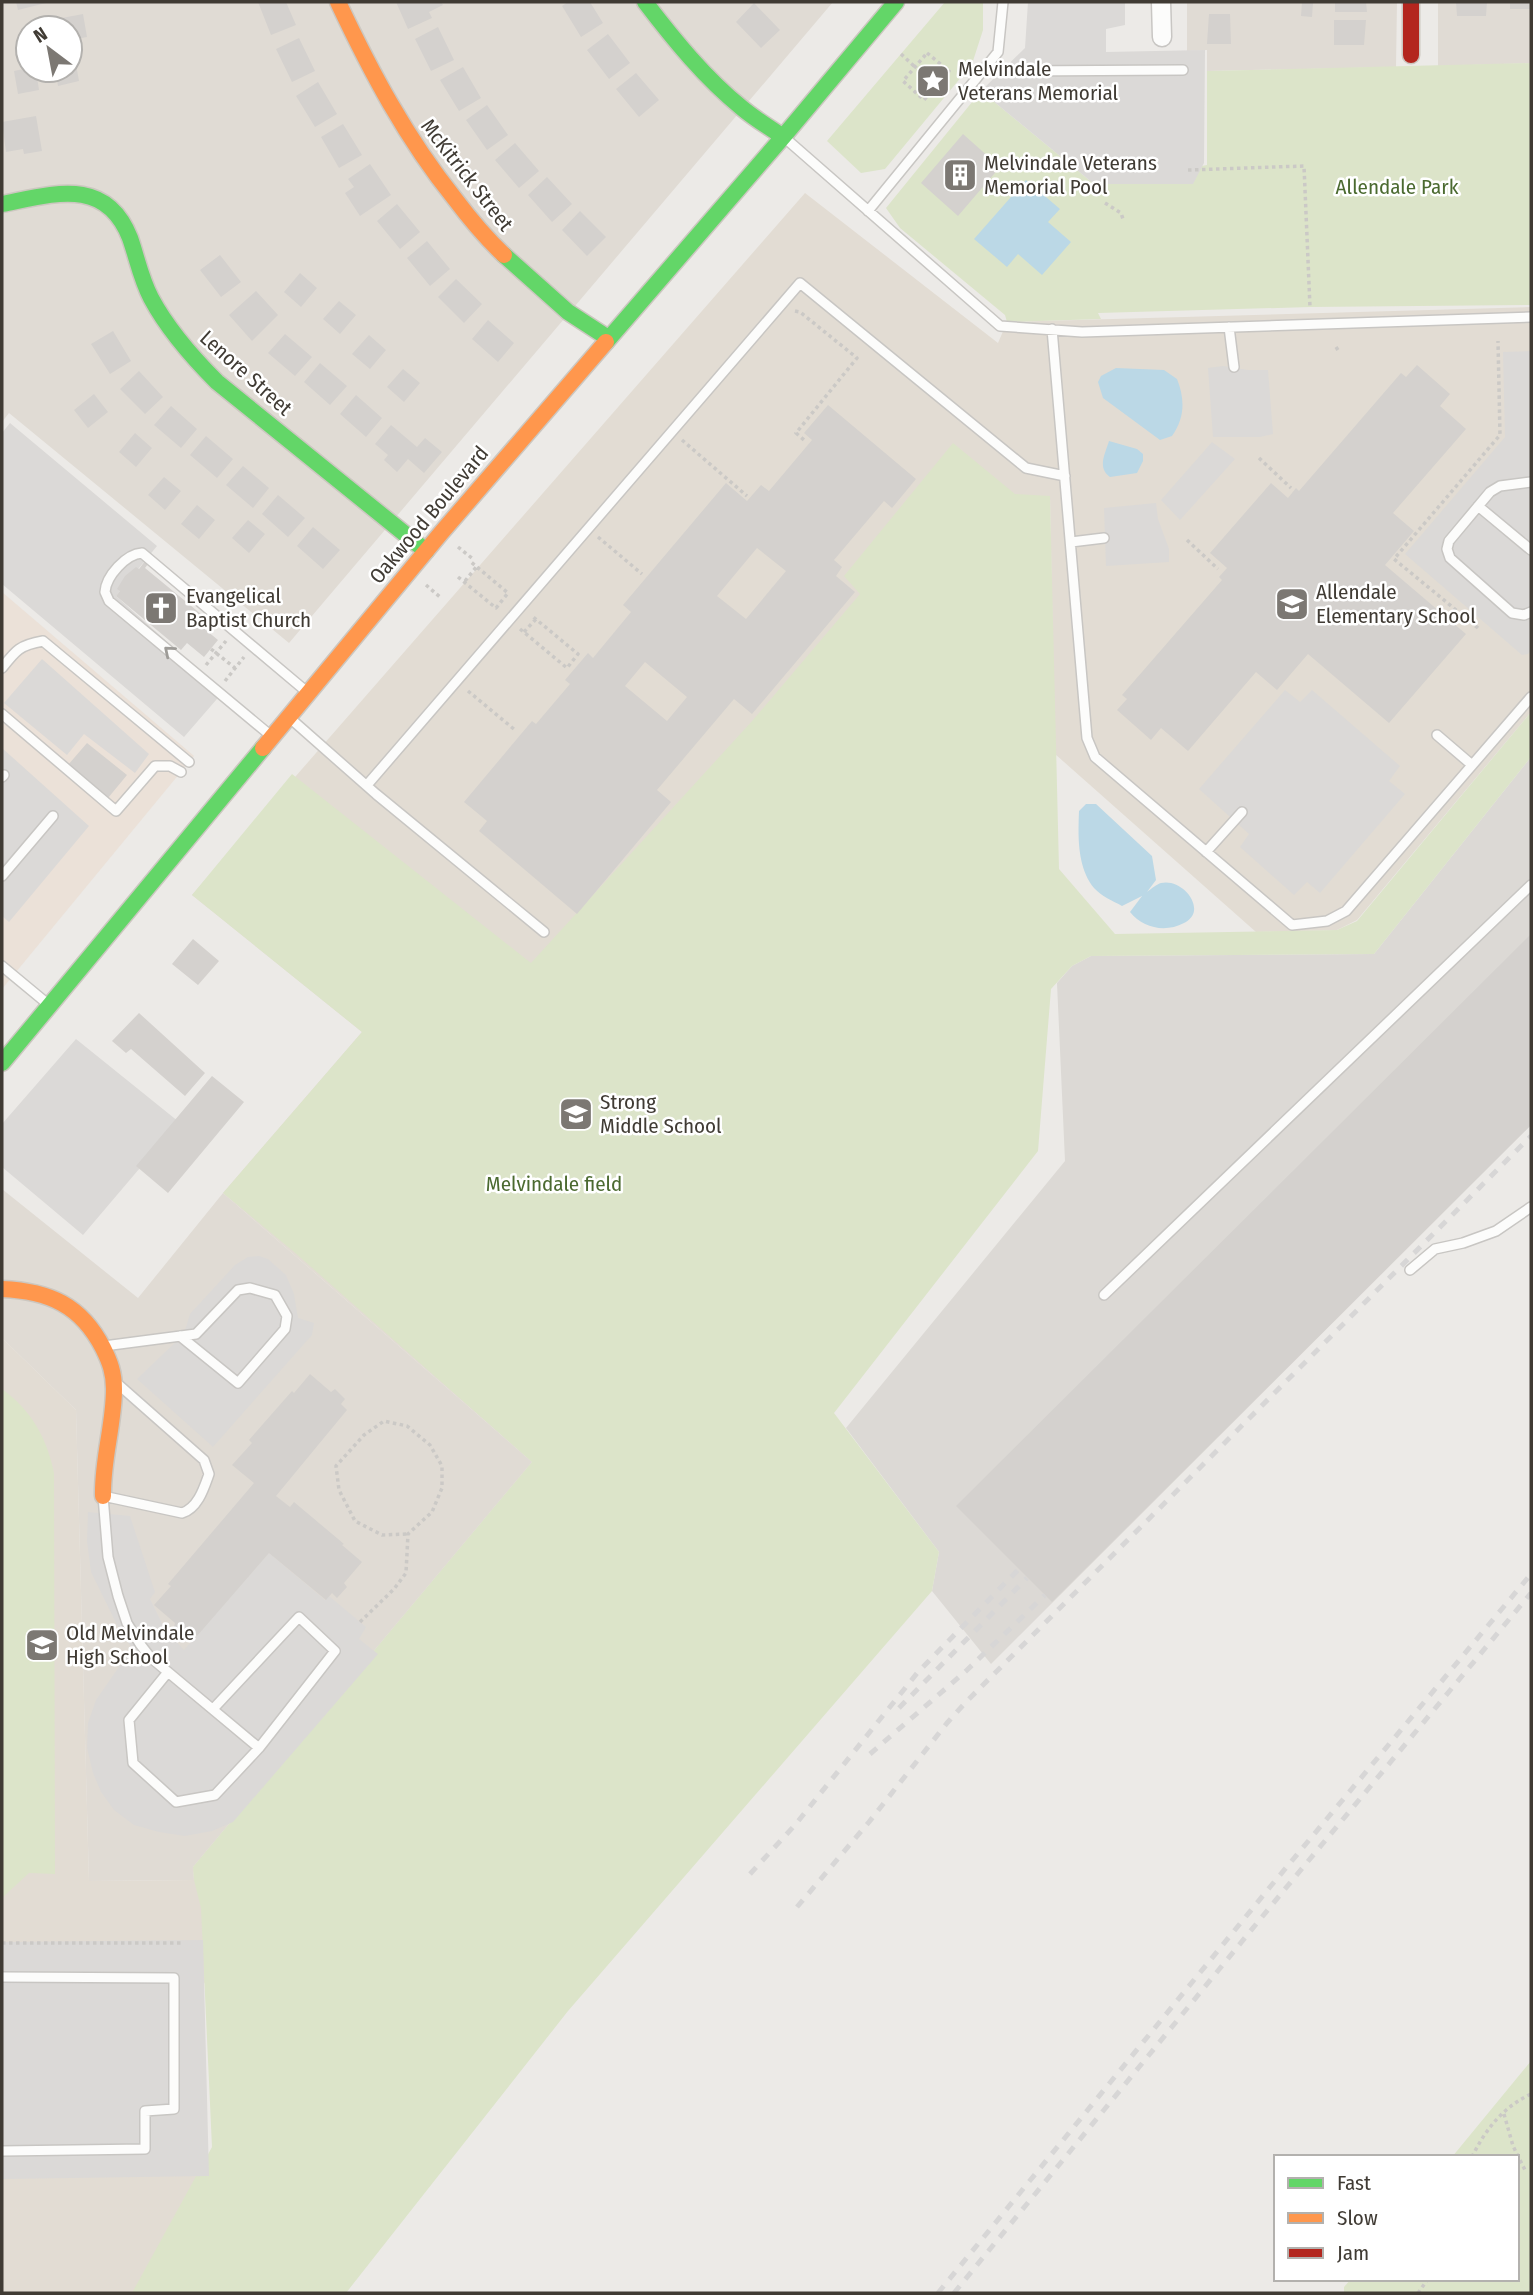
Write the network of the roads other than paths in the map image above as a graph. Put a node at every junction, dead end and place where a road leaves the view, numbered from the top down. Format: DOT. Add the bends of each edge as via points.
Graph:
graph roads {
  1 [pos="338,2"];
  2 [pos="645,2"];
  3 [pos="896,2"];
  4 [pos="1003,2"];
  5 [pos="1161,2"];
  6 [pos="1411,2"];
  7 [pos="1162,37"];
  8 [pos="1411,55"];
  9 [pos="1182,70"];
  10 [pos="1010,71"];
  11 [pos="783,136"];
  12 [pos="2,204"];
  13 [pos="869,211"];
  14 [pos="1531,317"];
  15 [pos="1229,327"];
  16 [pos="1052,330"];
  17 [pos="608,338"];
  18 [pos="1234,367"];
  19 [pos="1065,476"];
  20 [pos="1531,482"];
  21 [pos="1478,506"];
  22 [pos="1104,538"];
  23 [pos="1070,542"];
  24 [pos="1531,550"];
  25 [pos="426,551"];
  26 [pos="1531,612"];
  27 [pos="2,668"];
  28 [pos="308,693"];
  29 [pos="1531,697"];
  30 [pos="2,714"];
  31 [pos="288,717"];
  32 [pos="1437,735"];
  33 [pos="272,737"];
  34 [pos="189,762"];
  35 [pos="1472,765"];
  36 [pos="180,772"];
  37 [pos="367,785"];
  38 [pos="1242,812"];
  39 [pos="53,816"];
  40 [pos="1206,852"];
  41 [pos="2,876"];
  42 [pos="1531,885"];
  43 [pos="544,932"];
  44 [pos="2,966"];
  45 [pos="50,1006"];
  46 [pos="2,1063"];
  47 [pos="1531,1208"];
  48 [pos="1410,1270"];
  49 [pos="2,1289"];
  50 [pos="1104,1294"];
  51 [pos="180,1336"];
  52 [pos="103,1346"];
  53 [pos="113,1379"];
  54 [pos="103,1496"];
  55 [pos="168,1672"];
  56 [pos="213,1709"];
  57 [pos="259,1748"];
  58 [pos="2,1977"];
  59 [pos="2,2151"];
  1 -- 17 [label="street, McKitrick Street" via="398,120 465,212 493,245 568,312"];
  2 -- 11 [label="street" via="706,75 742,108"];
  3 -- 11 [label="street, Oakwood Boulevard"];
  4 -- 13 [label="lane" via="998,52"];
  5 -- 7 [label="street"];
  6 -- 8 [label="street"];
  9 -- 10 [label="lane"];
  11 -- 13 [label="lane"];
  11 -- 17 [label="street, Oakwood Boulevard"];
  12 -- 25 [label="street, Lenore Street" via="85,194 115,210 130,236 149,296 193,359"];
  13 -- 16 [label="lane" via="1000,326"];
  14 -- 15 [label="lane"];
  15 -- 16 [label="lane"];
  15 -- 18 [label="lane"];
  16 -- 19 [label="lane"];
  17 -- 25 [label="street, Oakwood Boulevard"];
  19 -- 23 [label="lane"];
  19 -- 37 [label="lane" via="1026,468 800,284"];
  20 -- 21 [label="lane" via="1500,486"];
  21 -- 24 [label="lane"];
  21 -- 26 [label="lane" via="1449,541 1450,558 1512,613"];
  22 -- 23 [label="lane"];
  23 -- 40 [label="lane" via="1087,738 1095,757"];
  25 -- 28 [label="street, Oakwood Boulevard"];
  27 -- 34 [label="lane" via="15,651 43,641"];
  28 -- 31 [label="street, Oakwood Boulevard"];
  33 -- 28 [label="lane, one-way" via="107,597 107,581 128,558 142,553"];
  29 -- 35 [label="lane"];
  30 -- 36 [label="lane" via="116,811 155,766 170,766"];
  31 -- 33 [label="street, Oakwood Boulevard"];
  31 -- 37 [label="lane"];
  32 -- 35 [label="lane"];
  33 -- 45 [label="street, Oakwood Boulevard"];
  35 -- 40 [label="lane" via="1346,911 1327,921 1292,925"];
  37 -- 43 [label="lane"];
  38 -- 40 [label="lane"];
  39 -- 41 [label="lane"];
  42 -- 50 [label="lane"];
  44 -- 45 [label="lane"];
  45 -- 46 [label="street, Oakwood Boulevard"];
  47 -- 48 [label="lane" via="1496,1231 1435,1249"];
  49 -- 52 [label="street" via="54,1296 79,1314"];
  51 -- 51 [label="lane" via="196,1334 239,1290 275,1295 287,1316 285,1329 237,1383"];
  51 -- 52 [label="lane"];
  52 -- 53 [label="street"];
  53 -- 54 [label="street"];
  53 -- 54 [label="lane" via="204,1460 209,1474 195,1504 182,1513"];
  54 -- 55 [label="lane" via="108,1557 127,1623 150,1657"];
  55 -- 56 [label="lane"];
  55 -- 57 [label="lane" via="129,1720 133,1763 176,1802 215,1796"];
  56 -- 57 [label="lane"];
  56 -- 57 [label="lane" via="299,1617 335,1651"];
  58 -- 59 [label="lane" via="174,1978 175,2090 174,2109 145,2111 145,2149"];
}
